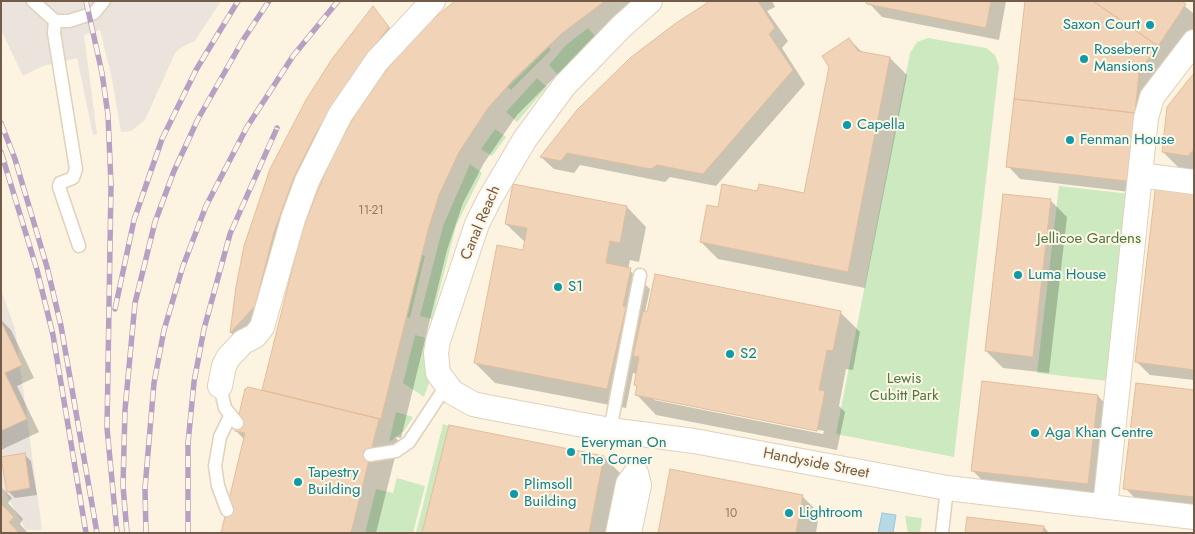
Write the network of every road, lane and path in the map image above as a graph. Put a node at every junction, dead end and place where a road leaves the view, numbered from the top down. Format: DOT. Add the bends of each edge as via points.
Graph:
graph roads {
  1 [pos="33,1"];
  2 [pos="104,1"];
  3 [pos="433,1"];
  4 [pos="650,1"];
  5 [pos="55,21"];
  6 [pos="1194,42"];
  7 [pos="1140,176"];
  8 [pos="1194,182"];
  9 [pos="79,246"];
  10 [pos="640,275"];
  11 [pos="220,386"];
  12 [pos="446,386"];
  13 [pos="610,430"];
  14 [pos="644,435"];
  15 [pos="370,455"];
  16 [pos="636,473"];
  17 [pos="947,488"];
  18 [pos="1104,507"];
  19 [pos="227,510"];
  20 [pos="1194,518"];
  21 [pos="618,533"];
  22 [pos="629,533"];
  23 [pos="942,533"];
  1 -- 5 [label="lane"];
  2 -- 5 [label="lane" via="94,13"];
  3 -- 11 [label="street" via="377,62 340,115 295,212 262,327 228,358"];
  4 -- 12 [label="street, Canal Reach" via="614,33 564,86 525,139 492,194 477,224 438,341 436,364"];
  5 -- 9 [label="lane" via="54,32 76,169 73,178 60,183 59,187"];
  6 -- 7 [label="street" via="1152,97 1146,118"];
  7 -- 8 [label="street"];
  7 -- 18 [label="street"];
  10 -- 13 [label="lane"];
  11 -- 19 [label="lane" via="222,400 233,420 220,437 216,466 218,486"];
  12 -- 13 [label="street, Handyside Street" via="473,404"];
  12 -- 15 [label="lane" via="409,442 396,451"];
  13 -- 14 [label="street, Handyside Street"];
  14 -- 16 [label="street"];
  14 -- 17 [label="street, Handyside Street" via="694,441"];
  16 -- 21 [label="street" via="628,484"];
  16 -- 22 [label="street" via="639,485"];
  17 -- 18 [label="street, Handyside Street"];
  17 -- 23 [label="lane"];
  18 -- 20 [label="street, Handyside Street"];
}
